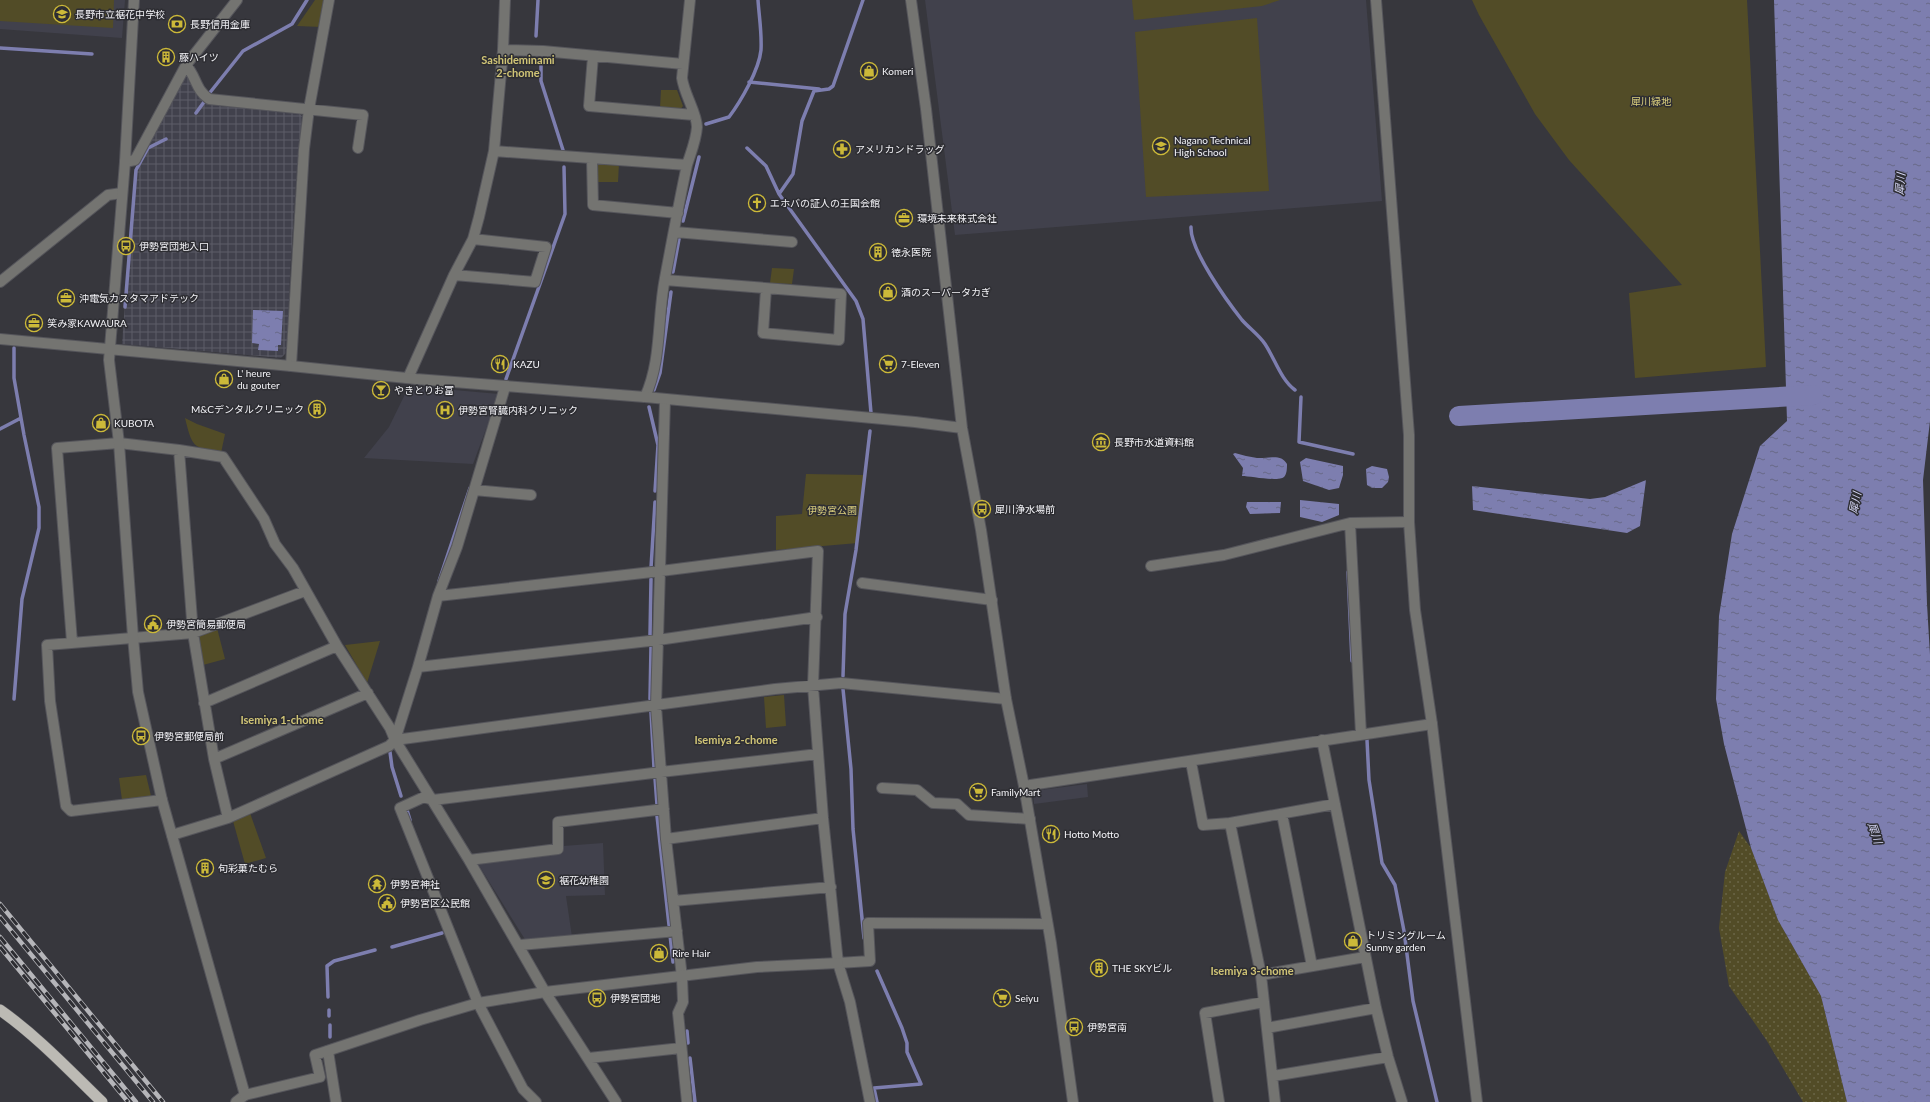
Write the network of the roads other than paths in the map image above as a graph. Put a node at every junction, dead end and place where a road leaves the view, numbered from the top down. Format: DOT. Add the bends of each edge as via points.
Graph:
graph roads {
  1 [pos="134,0"];
  2 [pos="237,0"];
  3 [pos="329,0"];
  4 [pos="505,0"];
  5 [pos="690,0"];
  6 [pos="911,0"];
  7 [pos="1376,0"];
  8 [pos="503,50"];
  9 [pos="593,56"];
  10 [pos="683,64"];
  11 [pos="186,65"];
  12 [pos="309,109"];
  13 [pos="694,115"];
  14 [pos="358,148"];
  15 [pos="494,151"];
  16 [pos="592,159"];
  17 [pos="125,162"];
  18 [pos="687,165"];
  19 [pos="122,192"];
  20 [pos="678,213"];
  21 [pos="675,232"];
  22 [pos="473,239"];
  23 [pos="792,242"];
  24 [pos="454,276"];
  25 [pos="665,280"];
  26 [pos="0,282"];
  27 [pos="766,289"];
  28 [pos="0,340"];
  29 [pos="110,350"];
  30 [pos="291,366"];
  31 [pos="408,378"];
  32 [pos="505,387"];
  33 [pos="645,397"];
  34 [pos="665,400"];
  35 [pos="962,428"];
  36 [pos="119,443"];
  37 [pos="179,450"];
  38 [pos="474,490"];
  39 [pos="531,495"];
  40 [pos="1409,522"];
  41 [pos="1350,523"];
  42 [pos="1151,566"];
  43 [pos="661,571"];
  44 [pos="862,583"];
  45 [pos="305,591"];
  46 [pos="438,596"];
  47 [pos="992,600"];
  48 [pos="817,617"];
  49 [pos="192,633"];
  50 [pos="133,637"];
  51 [pos="658,640"];
  52 [pos="72,642"];
  53 [pos="337,646"];
  54 [pos="418,667"];
  55 [pos="814,686"];
  56 [pos="368,693"];
  57 [pos="1006,699"];
  58 [pos="204,702"];
  59 [pos="656,706"];
  60 [pos="1432,724"];
  61 [pos="1362,734"];
  62 [pos="395,740"];
  63 [pos="1322,740"];
  64 [pos="818,754"];
  65 [pos="214,759"];
  66 [pos="1191,762"];
  67 [pos="661,772"];
  68 [pos="1024,786"];
  69 [pos="882,788"];
  70 [pos="162,800"];
  71 [pos="433,800"];
  72 [pos="1334,804"];
  73 [pos="664,809"];
  74 [pos="1282,814"];
  75 [pos="228,818"];
  76 [pos="823,818"];
  77 [pos="1030,819"];
  78 [pos="1230,823"];
  79 [pos="172,835"];
  80 [pos="666,839"];
  81 [pos="469,860"];
  82 [pos="831,887"];
  83 [pos="673,901"];
  84 [pos="1047,924"];
  85 [pos="677,931"];
  86 [pos="520,945"];
  87 [pos="1365,957"];
  88 [pos="838,963"];
  89 [pos="1312,966"];
  90 [pos="1261,975"];
  91 [pos="682,977"];
  92 [pos="545,992"];
  93 [pos="1264,1002"];
  94 [pos="478,1003"];
  95 [pos="1376,1008"];
  96 [pos="0,1010"];
  97 [pos="1267,1028"];
  98 [pos="681,1048"];
  99 [pos="328,1051"];
  100 [pos="1388,1057"];
  101 [pos="589,1058"];
  102 [pos="1273,1076"];
  103 [pos="245,1095"];
  104 [pos="1399,1101"];
  105 [pos="102,1102"];
  106 [pos="236,1102"];
  107 [pos="336,1102"];
  108 [pos="536,1102"];
  109 [pos="616,1102"];
  110 [pos="687,1102"];
  111 [pos="870,1102"];
  112 [pos="1074,1102"];
  113 [pos="1219,1102"];
  114 [pos="1276,1102"];
  115 [pos="1476,1102"];
  1 -- 17 [label="street"];
  2 -- 11 [label="street"];
  3 -- 12 [label="street"];
  4 -- 8 [label="street"];
  5 -- 10 [label="street"];
  6 -- 35 [label="street"];
  7 -- 40 [label="street" via="1409,435"];
  8 -- 9 [label="street"];
  8 -- 15 [label="street"];
  9 -- 10 [label="street"];
  9 -- 13 [label="street" via="589,106"];
  10 -- 13 [label="street" via="684,91"];
  11 -- 12 [label="street" via="194,74 197,87 209,99"];
  11 -- 17 [label="street" via="136,160"];
  12 -- 14 [label="street" via="363,115"];
  12 -- 30 [label="street" via="301,190"];
  13 -- 18 [label="street" via="697,126 695,142"];
  15 -- 16 [label="street"];
  15 -- 22 [label="street"];
  16 -- 18 [label="street"];
  16 -- 20 [label="street" via="593,206"];
  17 -- 19 [label="street"];
  18 -- 20 [label="street"];
  19 -- 26 [label="street" via="108,195"];
  19 -- 29 [label="street"];
  20 -- 21 [label="street"];
  21 -- 23 [label="street"];
  21 -- 25 [label="street"];
  22 -- 24 [label="street"];
  22 -- 24 [label="street" via="546,248 535,282"];
  24 -- 31 [label="street"];
  25 -- 27 [label="street"];
  25 -- 33 [label="street" via="653,380"];
  27 -- 27 [label="street" via="841,294 839,340 763,333"];
  28 -- 29 [label="street"];
  29 -- 30 [label="street"];
  29 -- 36 [label="street"];
  30 -- 31 [label="street"];
  31 -- 32 [label="street"];
  32 -- 33 [label="street"];
  32 -- 38 [label="street"];
  33 -- 34 [label="street"];
  34 -- 35 [label="street"];
  34 -- 43 [label="street"];
  35 -- 47 [label="street"];
  36 -- 37 [label="street"];
  36 -- 50 [label="street"];
  36 -- 52 [label="street" via="57,448"];
  37 -- 45 [label="street" via="223,457 264,519 275,544 293,568"];
  37 -- 49 [label="street"];
  38 -- 39 [label="street"];
  38 -- 46 [label="street" via="457,547"];
  40 -- 41 [label="street"];
  40 -- 60 [label="street" via="1415,610"];
  41 -- 42 [label="street" via="1224,555"];
  41 -- 61 [label="street"];
  43 -- 46 [label="street"];
  43 -- 48 [label="street" via="818,551"];
  43 -- 51 [label="street"];
  44 -- 47 [label="street"];
  45 -- 49 [label="street"];
  45 -- 53 [label="street"];
  46 -- 54 [label="street"];
  47 -- 57 [label="street"];
  48 -- 51 [label="street"];
  48 -- 55 [label="street"];
  49 -- 50 [label="street"];
  49 -- 58 [label="street"];
  50 -- 52 [label="street"];
  50 -- 70 [label="street" via="138,692"];
  51 -- 54 [label="street"];
  51 -- 59 [label="street"];
  52 -- 70 [label="street" via="47,645 50,702 66,806 71,811"];
  53 -- 56 [label="street"];
  53 -- 58 [label="street"];
  54 -- 62 [label="street"];
  55 -- 57 [label="street" via="841,683"];
  55 -- 59 [label="street"];
  55 -- 64 [label="street"];
  56 -- 62 [label="street"];
  56 -- 65 [label="street"];
  57 -- 68 [label="street"];
  58 -- 65 [label="street"];
  59 -- 62 [label="street"];
  59 -- 67 [label="street"];
  60 -- 61 [label="street"];
  60 -- 115 [label="street"];
  61 -- 63 [label="street"];
  62 -- 71 [label="street"];
  62 -- 75 [label="street" via="389,746"];
  63 -- 66 [label="street"];
  63 -- 72 [label="street"];
  64 -- 67 [label="street"];
  64 -- 76 [label="street"];
  65 -- 75 [label="street"];
  66 -- 68 [label="street"];
  66 -- 78 [label="street" via="1203,825"];
  67 -- 71 [label="street"];
  67 -- 73 [label="street"];
  68 -- 77 [label="street"];
  69 -- 77 [label="street" via="917,790 933,803 958,804 969,815"];
  70 -- 79 [label="street"];
  71 -- 81 [label="street"];
  71 -- 94 [label="street" via="424,797 400,808"];
  72 -- 74 [label="street"];
  72 -- 87 [label="street"];
  73 -- 80 [label="street"];
  73 -- 81 [label="street" via="558,822 558,849"];
  74 -- 78 [label="street"];
  74 -- 89 [label="street"];
  75 -- 79 [label="street"];
  76 -- 80 [label="street"];
  76 -- 82 [label="street"];
  77 -- 84 [label="street"];
  78 -- 90 [label="street"];
  79 -- 103 [label="street"];
  80 -- 83 [label="street"];
  81 -- 86 [label="street"];
  82 -- 83 [label="street"];
  82 -- 88 [label="street"];
  83 -- 85 [label="street"];
  84 -- 88 [label="street" via="868,923 870,961"];
  84 -- 112 [label="street"];
  85 -- 86 [label="street"];
  85 -- 91 [label="street"];
  86 -- 92 [label="street"];
  87 -- 89 [label="street"];
  87 -- 95 [label="street"];
  88 -- 91 [label="street" via="757,967"];
  88 -- 111 [label="street" via="850,1002"];
  89 -- 90 [label="street"];
  90 -- 93 [label="street"];
  91 -- 92 [label="street"];
  91 -- 98 [label="street" via="683,1002 678,1013"];
  92 -- 94 [label="street"];
  92 -- 101 [label="street"];
  93 -- 97 [label="street"];
  93 -- 113 [label="street" via="1205,1013"];
  94 -- 99 [label="street"];
  94 -- 108 [label="street" via="523,1089"];
  95 -- 97 [label="street"];
  95 -- 100 [label="street"];
  96 -- 105 [label="highway" via="19,1023"];
  97 -- 102 [label="street"];
  98 -- 101 [label="street"];
  98 -- 110 [label="street"];
  99 -- 103 [label="street" via="315,1055 320,1077"];
  99 -- 107 [label="street"];
  100 -- 102 [label="street"];
  100 -- 104 [label="street"];
  101 -- 109 [label="street"];
  102 -- 114 [label="street"];
  103 -- 106 [label="street"];
}
